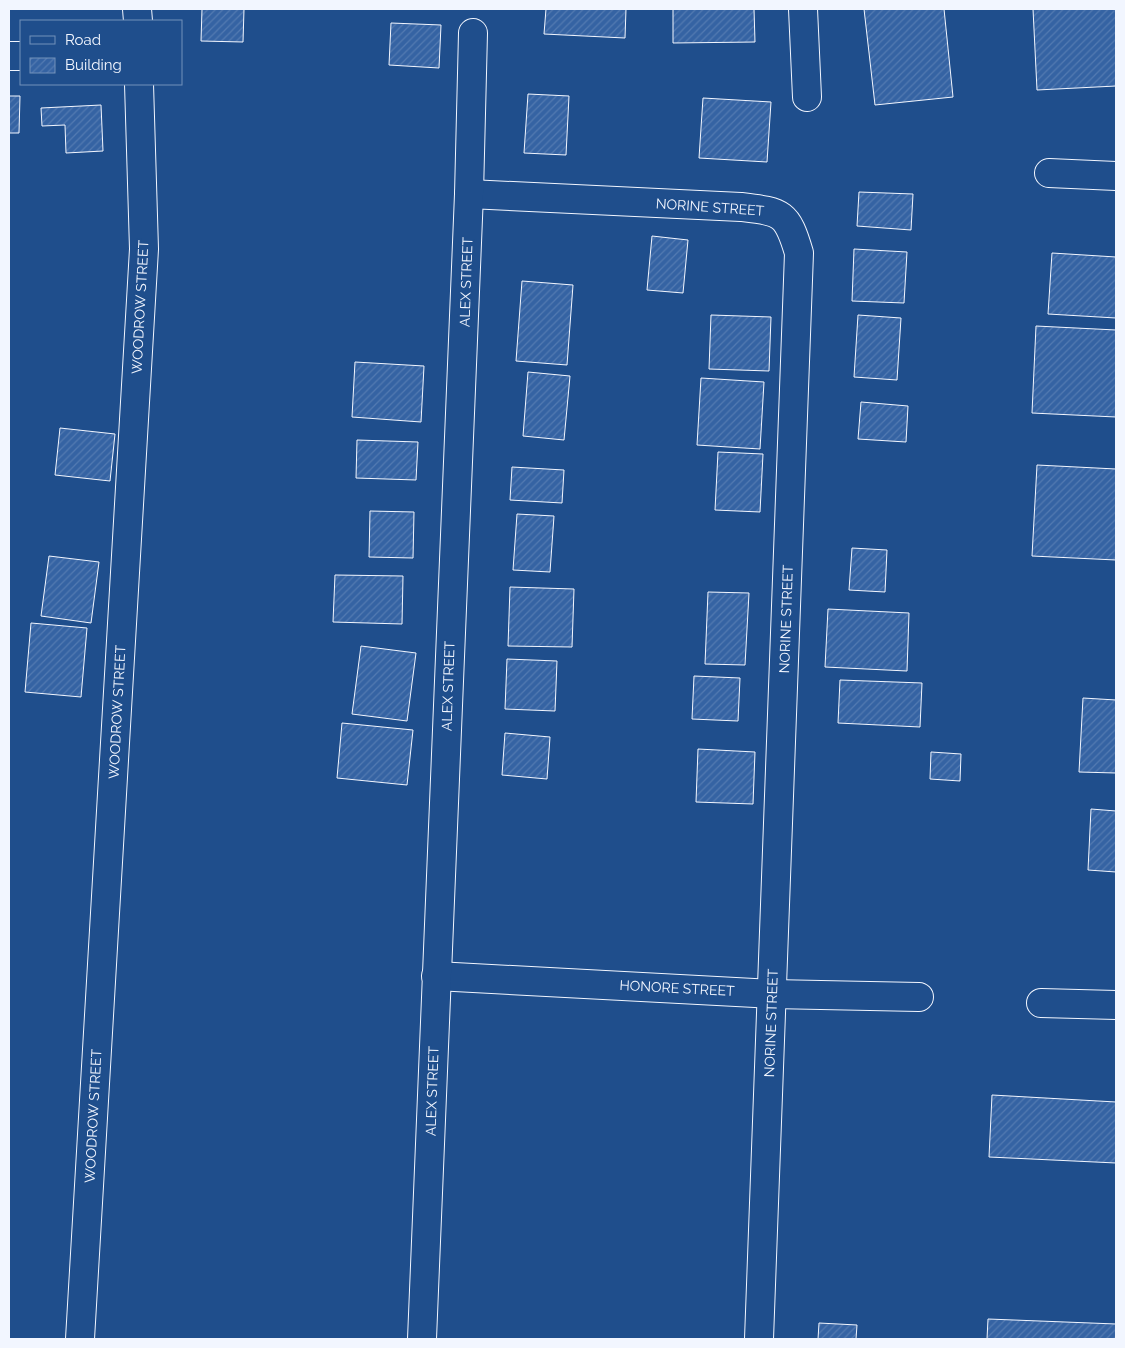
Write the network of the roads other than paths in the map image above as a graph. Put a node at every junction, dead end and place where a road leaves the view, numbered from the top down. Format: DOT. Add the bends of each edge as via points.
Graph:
graph roads {
  1 [pos="802,9"];
  2 [pos="473,34"];
  3 [pos="139,85"];
  4 [pos="807,97"];
  5 [pos="1049,173"];
  6 [pos="1116,176"];
  7 [pos="469,194"];
  8 [pos="436,976"];
  9 [pos="772,994"];
  10 [pos="919,997"];
  11 [pos="1041,1003"];
  12 [pos="1116,1005"];
  13 [pos="80,1339"];
  14 [pos="422,1339"];
  15 [pos="760,1339"];
  1 -- 4 [label="street"];
  2 -- 7 [label="street, ALEX STREET"];
  3 -- 13 [label="street, WOODROW STREET" via="144,250"];
  5 -- 6 [label="street"];
  7 -- 8 [label="street, ALEX STREET"];
  7 -- 9 [label="street, NORINE STREET" via="768,210 788,222 793,231 799,253"];
  8 -- 9 [label="street, HONORE STREET"];
  8 -- 14 [label="street, ALEX STREET"];
  9 -- 10 [label="street, HONORE STREET"];
  9 -- 15 [label="street, NORINE STREET"];
  11 -- 12 [label="street"];
}
